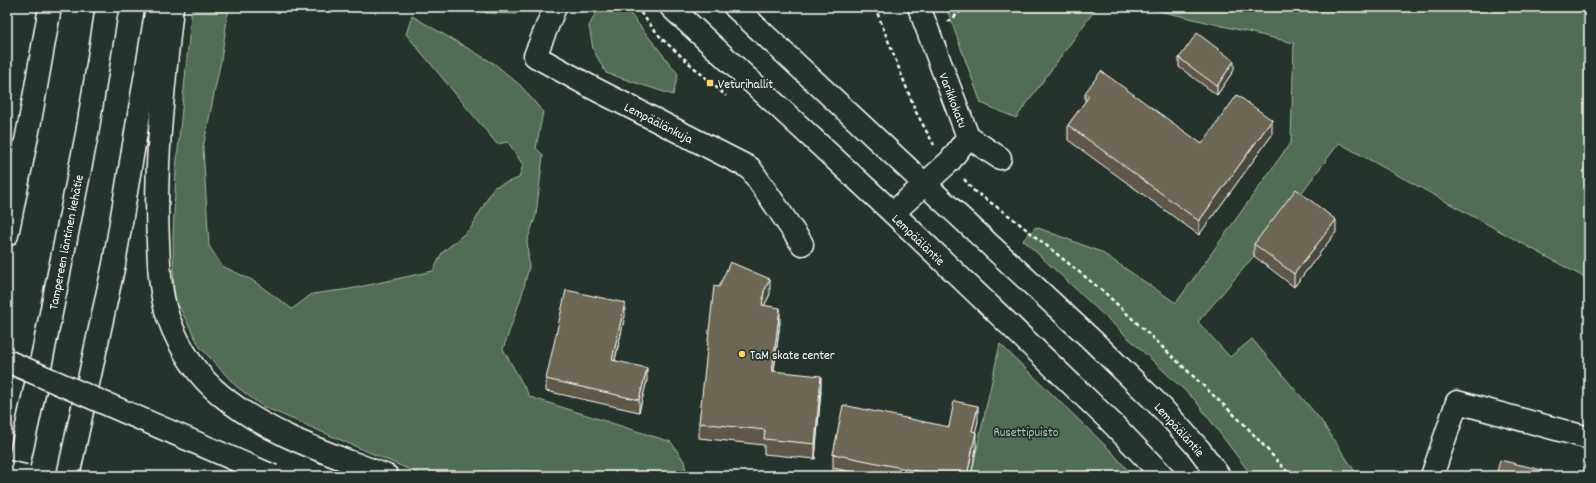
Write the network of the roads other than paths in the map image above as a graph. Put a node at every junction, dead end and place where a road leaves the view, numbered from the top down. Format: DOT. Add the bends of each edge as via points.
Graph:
graph roads {
  1 [pos="50,7"];
  2 [pos="107,7"];
  3 [pos="158,7"];
  4 [pos="172,7"];
  5 [pos="555,7"];
  6 [pos="671,7"];
  7 [pos="735,7"];
  8 [pos="919,7"];
  9 [pos="968,137"];
  10 [pos="1000,158"];
  11 [pos="925,184"];
  12 [pos="893,213"];
  13 [pos="7,235"];
  14 [pos="802,244"];
  15 [pos="7,361"];
  16 [pos="1589,438"];
  17 [pos="7,472"];
  18 [pos="16,476"];
  19 [pos="25,476"];
  20 [pos="68,476"];
  21 [pos="273,476"];
  22 [pos="387,476"];
  23 [pos="1163,476"];
  24 [pos="1219,476"];
  25 [pos="1432,476"];
  1 -- 13 [label="main road"];
  2 -- 18 [label="main road, Tampereen läntinen kehätie" via="87,134"];
  3 -- 20 [label="main road" via="114,264"];
  4 -- 22 [label="main road" via="157,165 157,230 160,280 168,316 181,348 201,375 221,395 245,413 302,442"];
  5 -- 14 [label="main road, Lempäälänkuja" via="535,56 750,168"];
  6 -- 12 [label="main road, Lempääläntie"];
  7 -- 11 [label="main road, Lempääläntie"];
  8 -- 9 [label="main road, Varikkokatu"];
  9 -- 10 [label="main road"];
  9 -- 11 [label="main road, Varikkokatu" via="950,162"];
  11 -- 12 [label="main road, Varikkokatu"];
  11 -- 24 [label="main road, Lempääläntie" via="1163,409"];
  12 -- 23 [label="main road, Lempääläntie" via="1112,423"];
  15 -- 21 [label="main road, bridge"];
  16 -- 25 [label="main road" via="1457,402"];
  17 -- 19 [label="main road, bridge"];
}
